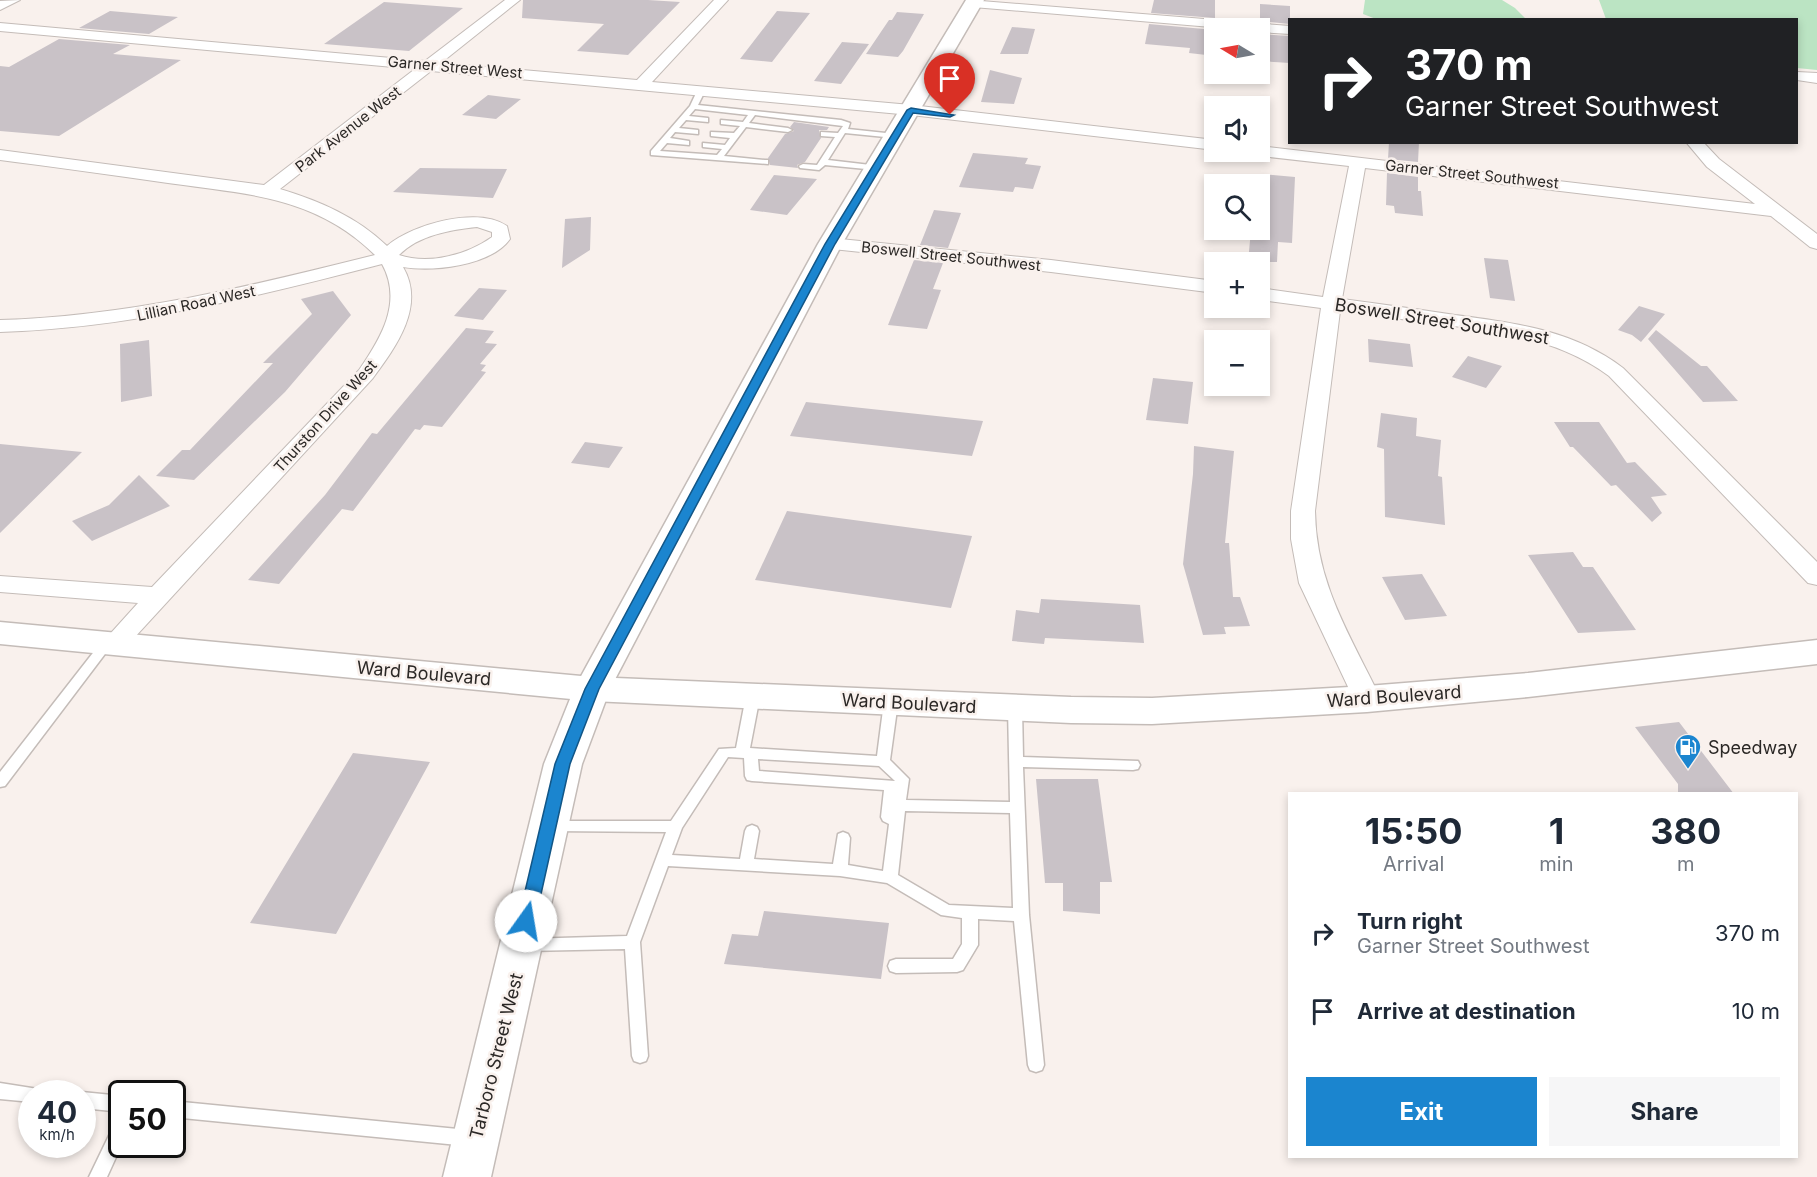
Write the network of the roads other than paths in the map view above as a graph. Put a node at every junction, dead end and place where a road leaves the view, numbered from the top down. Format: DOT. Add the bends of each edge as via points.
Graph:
graph roads {
  1 [pos="13,0"];
  2 [pos="513,0"];
  3 [pos="721,0"];
  4 [pos="974,1"];
  5 [pos="0,6"];
  6 [pos="0,27"];
  7 [pos="1288,30"];
  8 [pos="432,65"];
  9 [pos="1798,76"];
  10 [pos="1817,78"];
  11 [pos="641,85"];
  12 [pos="701,91"];
  13 [pos="781,98"];
  14 [pos="911,110"];
  15 [pos="769,115"];
  16 [pos="677,126"];
  17 [pos="788,130"];
  18 [pos="695,131"];
  19 [pos="715,133"];
  20 [pos="843,133"];
  21 [pos="825,134"];
  22 [pos="737,135"];
  23 [pos="895,136"];
  24 [pos="1204,144"];
  25 [pos="1696,144"];
  26 [pos="1270,152"];
  27 [pos="0,154"];
  28 [pos="767,159"];
  29 [pos="823,162"];
  30 [pos="1358,162"];
  31 [pos="805,163"];
  32 [pos="876,168"];
  33 [pos="1736,180"];
  34 [pos="267,191"];
  35 [pos="1683,199"];
  36 [pos="1773,210"];
  37 [pos="1817,243"];
  38 [pos="830,244"];
  39 [pos="388,257"];
  40 [pos="1204,286"];
  41 [pos="1270,295"];
  42 [pos="1331,304"];
  43 [pos="0,327"];
  44 [pos="1817,577"];
  45 [pos="0,584"];
  46 [pos="158,596"];
  47 [pos="0,633"];
  48 [pos="111,643"];
  49 [pos="1817,652"];
  50 [pos="592,689"];
  51 [pos="753,696"];
  52 [pos="1367,699"];
  53 [pos="891,702"];
  54 [pos="1015,708"];
  55 [pos="747,753"];
  56 [pos="769,754"];
  57 [pos="853,760"];
  58 [pos="883,761"];
  59 [pos="1016,762"];
  60 [pos="1133,765"];
  61 [pos="764,780"];
  62 [pos="0,783"];
  63 [pos="850,786"];
  64 [pos="898,805"];
  65 [pos="1017,808"];
  66 [pos="897,822"];
  67 [pos="548,826"];
  68 [pos="675,827"];
  69 [pos="753,831"];
  70 [pos="843,838"];
  71 [pos="663,860"];
  72 [pos="746,864"];
  73 [pos="840,870"];
  74 [pos="890,878"];
  75 [pos="969,912"];
  76 [pos="1021,915"];
  77 [pos="632,942"];
  78 [pos="523,946"];
  79 [pos="896,966"];
  80 [pos="640,1056"];
  81 [pos="1036,1065"];
  82 [pos="0,1091"];
  83 [pos="18,1093"];
  84 [pos="186,1111"];
  85 [pos="108,1156"];
  86 [pos="471,1158"];
  87 [pos="98,1177"];
  1 -- 5 [label="street"];
  2 -- 8 [label="street, Park Avenue West"];
  3 -- 11 [label="street"];
  4 -- 7 [label="street"];
  4 -- 14 [label="main road, Tarboro Street West"];
  6 -- 8 [label="street, Garner Street West"];
  8 -- 11 [label="street, Garner Street West"];
  8 -- 34 [label="street, Park Avenue West"];
  9 -- 10 [label="street"];
  11 -- 12 [label="street, Garner Street West"];
  12 -- 13 [label="street, Garner Street West"];
  12 -- 16 [label="lane"];
  13 -- 14 [label="street, Garner Street West"];
  13 -- 15 [label="lane"];
  14 -- 23 [label="main road, Tarboro Street West"];
  14 -- 24 [label="street"];
  15 -- 20 [label="lane" via="841,122 847,125"];
  15 -- 22 [label="lane"];
  16 -- 18 [label="lane"];
  16 -- 18 [label="lane"];
  16 -- 18 [label="lane"];
  16 -- 18 [label="lane"];
  16 -- 22 [label="lane"];
  16 -- 22 [label="lane" via="654,153"];
  17 -- 22 [label="lane"];
  19 -- 22 [label="lane"];
  19 -- 22 [label="lane"];
  19 -- 22 [label="lane"];
  19 -- 22 [label="lane"];
  20 -- 21 [label="lane"];
  20 -- 23 [label="lane"];
  20 -- 29 [label="lane"];
  22 -- 28 [label="lane"];
  23 -- 32 [label="main road, Tarboro Street West"];
  25 -- 33 [label="street"];
  26 -- 30 [label="street, Garner Street Southwest"];
  27 -- 34 [label="street, Thurston Drive West"];
  29 -- 31 [label="lane" via="819,168"];
  29 -- 32 [label="lane"];
  30 -- 35 [label="street, Garner Street Southwest"];
  30 -- 42 [label="street"];
  32 -- 38 [label="main road, Tarboro Street West"];
  33 -- 35 [label="street, Garner Street Southwest"];
  33 -- 36 [label="street"];
  34 -- 39 [label="street, Thurston Drive West" via="346,221 365,233"];
  35 -- 36 [label="street, Garner Street Southwest"];
  36 -- 37 [label="street"];
  38 -- 40 [label="street, Boswell Street Southwest"];
  38 -- 50 [label="main road, Tarboro Street West"];
  39 -- 39 [label="street" via="408,238 463,223 488,223 503,233 493,246 440,264 414,265"];
  39 -- 43 [label="street, Lillian Road West" via="181,308 80,322"];
  39 -- 46 [label="street, Thurston Drive West" via="396,268 402,303 396,328 381,353 366,374"];
  41 -- 42 [label="street, Boswell Street Southwest"];
  42 -- 44 [label="street, Boswell Street Southwest" via="1518,329 1554,337 1585,350 1616,372"];
  42 -- 52 [label="street" via="1303,539 1312,583"];
  45 -- 46 [label="street"];
  46 -- 48 [label="street, Thurston Drive West"];
  47 -- 48 [label="main road, Ward Boulevard"];
  48 -- 50 [label="main road, Ward Boulevard"];
  48 -- 62 [label="lane"];
  49 -- 52 [label="main road, Ward Boulevard" via="1528,686"];
  50 -- 51 [label="main road, Ward Boulevard"];
  50 -- 67 [label="main road, Tarboro Street West" via="563,764"];
  51 -- 53 [label="main road, Ward Boulevard"];
  51 -- 55 [label="lane"];
  52 -- 54 [label="main road, Ward Boulevard" via="1152,711"];
  53 -- 54 [label="main road, Ward Boulevard"];
  53 -- 58 [label="lane"];
  54 -- 59 [label="lane"];
  55 -- 56 [label="lane"];
  55 -- 61 [label="lane" via="752,776"];
  55 -- 68 [label="lane" via="724,752"];
  56 -- 57 [label="lane"];
  56 -- 61 [label="lane"];
  57 -- 58 [label="lane"];
  57 -- 63 [label="lane"];
  58 -- 64 [label="lane" via="902,779"];
  59 -- 60 [label="lane"];
  59 -- 65 [label="lane"];
  61 -- 63 [label="lane"];
  63 -- 66 [label="lane" via="891,784 888,817"];
  64 -- 65 [label="lane"];
  64 -- 66 [label="lane"];
  65 -- 76 [label="lane"];
  66 -- 74 [label="lane"];
  67 -- 68 [label="lane"];
  67 -- 78 [label="main road, Tarboro Street West"];
  68 -- 71 [label="lane"];
  69 -- 72 [label="lane"];
  70 -- 73 [label="lane"];
  71 -- 72 [label="lane"];
  71 -- 77 [label="lane"];
  72 -- 73 [label="lane"];
  73 -- 74 [label="lane"];
  74 -- 75 [label="lane" via="946,910"];
  75 -- 76 [label="lane"];
  75 -- 79 [label="lane" via="970,945 957,965"];
  76 -- 81 [label="lane"];
  77 -- 78 [label="lane"];
  77 -- 80 [label="lane"];
  78 -- 86 [label="main road, Tarboro Street West"];
  82 -- 83 [label="lane"];
  84 -- 86 [label="lane"];
  85 -- 87 [label="lane"];
}
